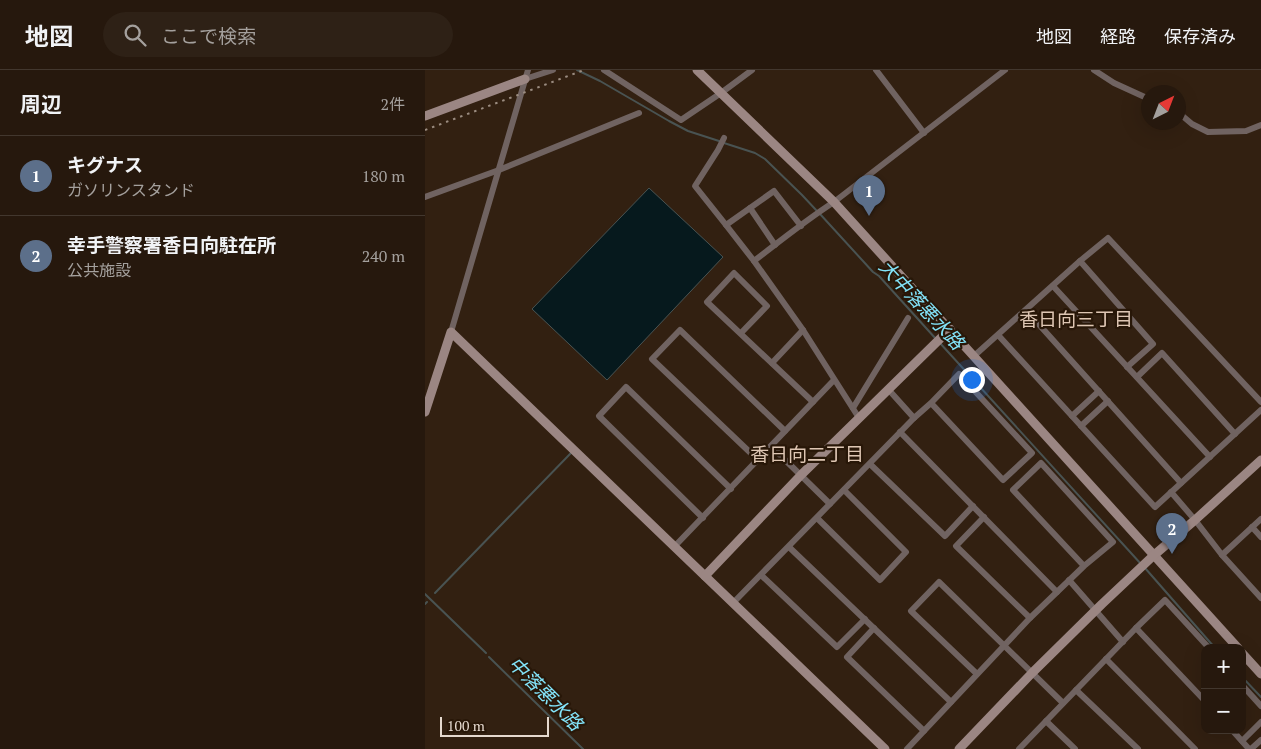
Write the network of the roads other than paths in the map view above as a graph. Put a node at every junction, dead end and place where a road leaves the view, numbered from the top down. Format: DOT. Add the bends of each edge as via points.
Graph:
graph roads {
  1 [pos="553,70"];
  2 [pos="604,70"];
  3 [pos="697,70"];
  4 [pos="752,70"];
  5 [pos="876,70"];
  6 [pos="1005,70"];
  7 [pos="1094,70"];
  8 [pos="527,75"];
  9 [pos="721,93"];
  10 [pos="1141,95"];
  11 [pos="639,113"];
  12 [pos="425,116"];
  13 [pos="1186,119"];
  14 [pos="1261,125"];
  15 [pos="924,133"];
  16 [pos="724,138"];
  17 [pos="499,170"];
  18 [pos="425,197"];
  19 [pos="830,204"];
  20 [pos="750,208"];
  21 [pos="726,225"];
  22 [pos="801,226"];
  23 [pos="775,245"];
  24 [pos="754,261"];
  25 [pos="1080,262"];
  26 [pos="1053,286"];
  27 [pos="1026,310"];
  28 [pos="908,318"];
  29 [pos="950,329"];
  30 [pos="803,330"];
  31 [pos="451,332"];
  32 [pos="741,333"];
  33 [pos="999,336"];
  34 [pos="974,356"];
  35 [pos="772,363"];
  36 [pos="1127,367"];
  37 [pos="1137,377"];
  38 [pos="834,380"];
  39 [pos="888,389"];
  40 [pos="1099,391"];
  41 [pos="1108,401"];
  42 [pos="813,402"];
  43 [pos="1261,402"];
  44 [pos="931,403"];
  45 [pos="853,408"];
  46 [pos="1261,410"];
  47 [pos="425,412"];
  48 [pos="1072,416"];
  49 [pos="859,418"];
  50 [pos="914,418"];
  51 [pos="1081,426"];
  52 [pos="785,432"];
  53 [pos="900,432"];
  54 [pos="1235,434"];
  55 [pos="771,446"];
  56 [pos="1210,457"];
  57 [pos="758,460"];
  58 [pos="1261,460"];
  59 [pos="869,464"];
  60 [pos="801,475"];
  61 [pos="1181,483"];
  62 [pos="731,489"];
  63 [pos="844,490"];
  64 [pos="1171,492"];
  65 [pos="831,504"];
  66 [pos="973,506"];
  67 [pos="984,517"];
  68 [pos="703,518"];
  69 [pos="817,518"];
  70 [pos="1261,519"];
  71 [pos="1195,520"];
  72 [pos="1252,527"];
  73 [pos="1261,537"];
  74 [pos="674,547"];
  75 [pos="789,547"];
  76 [pos="1222,555"];
  77 [pos="1150,559"];
  78 [pos="1084,566"];
  79 [pos="761,574"];
  80 [pos="705,576"];
  81 [pos="1069,580"];
  82 [pos="1057,592"];
  83 [pos="1261,598"];
  84 [pos="733,603"];
  85 [pos="1095,610"];
  86 [pos="1030,618"];
  87 [pos="865,619"];
  88 [pos="874,628"];
  89 [pos="1137,628"];
  90 [pos="1123,642"];
  91 [pos="1205,644"];
  92 [pos="1234,644"];
  93 [pos="1004,646"];
  94 [pos="1246,657"];
  95 [pos="1106,659"];
  96 [pos="1032,673"];
  97 [pos="977,674"];
  98 [pos="1261,674"];
  99 [pos="1246,689"];
  100 [pos="1076,690"];
  101 [pos="1201,697"];
  102 [pos="951,702"];
  103 [pos="1063,703"];
  104 [pos="1261,706"];
  105 [pos="1046,721"];
  106 [pos="1261,722"];
  107 [pos="924,731"];
  108 [pos="1236,734"];
  109 [pos="1261,740"];
  110 [pos="1242,741"];
  111 [pos="885,749"];
  112 [pos="907,749"];
  113 [pos="959,749"];
  114 [pos="1019,749"];
  115 [pos="1075,749"];
  116 [pos="1138,749"];
  117 [pos="1195,749"];
  118 [pos="1250,749"];
  1 -- 8 [label="street" via="537,76"];
  2 -- 9 [label="street" via="681,120"];
  3 -- 9 [label="street"];
  4 -- 9 [label="street"];
  5 -- 15 [label="street"];
  6 -- 15 [label="street"];
  7 -- 10 [label="street"];
  8 -- 12 [label="street"];
  8 -- 17 [label="street"];
  9 -- 19 [label="street"];
  11 -- 17 [label="street"];
  13 -- 14 [label="street" via="1208,132 1246,131"];
  15 -- 19 [label="street"];
  16 -- 21 [label="street" via="695,186"];
  17 -- 18 [label="street"];
  17 -- 31 [label="street"];
  19 -- 22 [label="street"];
  19 -- 29 [label="street"];
  20 -- 21 [label="street"];
  20 -- 22 [label="street" via="774,191"];
  20 -- 23 [label="street"];
  21 -- 24 [label="street"];
  22 -- 23 [label="street"];
  23 -- 24 [label="street"];
  24 -- 30 [label="street"];
  25 -- 26 [label="street"];
  25 -- 36 [label="street" via="1153,344"];
  25 -- 43 [label="street" via="1108,238"];
  26 -- 27 [label="street"];
  26 -- 36 [label="street"];
  27 -- 33 [label="street"];
  27 -- 40 [label="street"];
  28 -- 45 [label="street"];
  29 -- 34 [label="street"];
  29 -- 39 [label="street"];
  30 -- 35 [label="street"];
  30 -- 38 [label="street"];
  31 -- 47 [label="street"];
  31 -- 74 [label="street"];
  32 -- 32 [label="street" via="707,302 734,273 767,306"];
  32 -- 35 [label="street"];
  33 -- 34 [label="street"];
  33 -- 48 [label="street"];
  34 -- 77 [label="street"];
  35 -- 42 [label="street"];
  36 -- 37 [label="street"];
  37 -- 54 [label="street" via="1162,353"];
  37 -- 56 [label="street"];
  38 -- 42 [label="street"];
  38 -- 45 [label="street"];
  39 -- 49 [label="street"];
  39 -- 50 [label="street"];
  40 -- 41 [label="street"];
  40 -- 48 [label="street"];
  41 -- 51 [label="street"];
  41 -- 61 [label="street"];
  42 -- 52 [label="street"];
  44 -- 44 [label="street" via="959,374 1032,453 1003,480"];
  44 -- 50 [label="street"];
  45 -- 49 [label="street"];
  46 -- 54 [label="street"];
  48 -- 51 [label="street"];
  49 -- 60 [label="street"];
  50 -- 53 [label="street"];
  51 -- 64 [label="street" via="1155,507"];
  52 -- 55 [label="street"];
  52 -- 57 [label="street" via="680,330 652,359"];
  53 -- 59 [label="street"];
  53 -- 66 [label="street"];
  54 -- 56 [label="street"];
  55 -- 57 [label="street"];
  55 -- 60 [label="street"];
  56 -- 61 [label="street"];
  57 -- 62 [label="street"];
  58 -- 71 [label="street"];
  59 -- 63 [label="street"];
  59 -- 66 [label="street" via="945,536"];
  60 -- 65 [label="street"];
  60 -- 80 [label="street"];
  61 -- 64 [label="street"];
  62 -- 68 [label="street"];
  62 -- 68 [label="street" via="626,387 599,416"];
  63 -- 65 [label="street"];
  63 -- 69 [label="street" via="906,552 880,580"];
  64 -- 71 [label="street"];
  65 -- 69 [label="street"];
  66 -- 67 [label="street"];
  67 -- 82 [label="street"];
  67 -- 86 [label="street" via="956,546"];
  68 -- 74 [label="street"];
  69 -- 75 [label="street"];
  70 -- 72 [label="street"];
  71 -- 76 [label="street"];
  71 -- 77 [label="street"];
  72 -- 73 [label="street"];
  72 -- 76 [label="street"];
  74 -- 80 [label="street"];
  75 -- 79 [label="street"];
  75 -- 87 [label="street"];
  76 -- 83 [label="street"];
  77 -- 85 [label="street"];
  77 -- 92 [label="street"];
  78 -- 78 [label="street" via="1013,490 1041,463 1113,542"];
  78 -- 81 [label="street"];
  79 -- 84 [label="street"];
  79 -- 87 [label="street" via="837,647"];
  80 -- 84 [label="street"];
  81 -- 82 [label="street"];
  81 -- 85 [label="street"];
  82 -- 86 [label="street"];
  84 -- 111 [label="street"];
  85 -- 90 [label="street"];
  85 -- 96 [label="street"];
  86 -- 93 [label="street"];
  87 -- 88 [label="street"];
  88 -- 102 [label="street"];
  88 -- 107 [label="street" via="847,657"];
  89 -- 90 [label="street"];
  89 -- 91 [label="street" via="1165,600"];
  89 -- 101 [label="street"];
  90 -- 95 [label="street"];
  93 -- 96 [label="street"];
  93 -- 97 [label="street"];
  93 -- 97 [label="street" via="939,582 922,599 911,611"];
  94 -- 98 [label="street"];
  95 -- 100 [label="street"];
  95 -- 117 [label="street"];
  96 -- 103 [label="street"];
  96 -- 113 [label="street"];
  97 -- 102 [label="street"];
  99 -- 104 [label="street"];
  100 -- 103 [label="street"];
  100 -- 116 [label="street"];
  102 -- 107 [label="street"];
  103 -- 105 [label="street"];
  105 -- 114 [label="street"];
  105 -- 115 [label="street"];
  106 -- 110 [label="street"];
  107 -- 112 [label="street"];
  108 -- 110 [label="street"];
  109 -- 118 [label="street"];
  110 -- 118 [label="street"];
}
